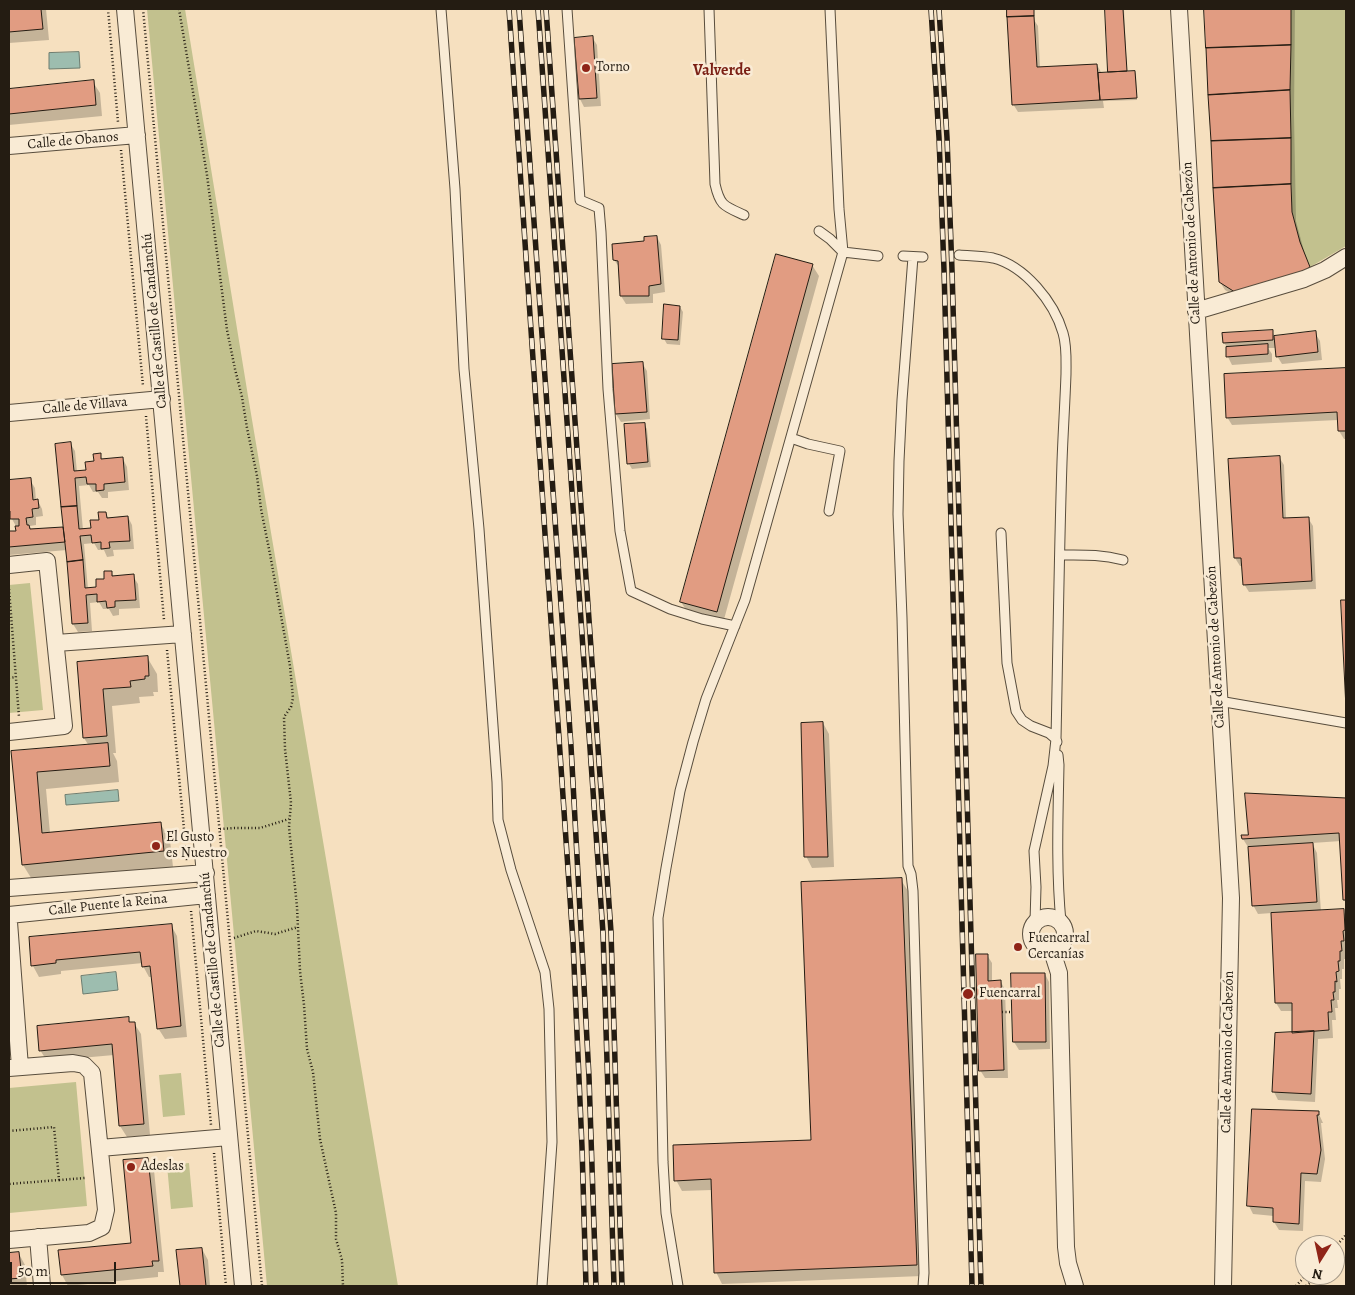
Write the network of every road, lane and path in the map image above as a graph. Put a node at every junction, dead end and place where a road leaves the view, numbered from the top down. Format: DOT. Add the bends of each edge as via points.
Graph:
graph roads {
  1 [pos="108,9"];
  2 [pos="126,9"];
  3 [pos="143,9"];
  4 [pos="179,9"];
  5 [pos="441,9"];
  6 [pos="567,9"];
  7 [pos="709,9"];
  8 [pos="830,9"];
  9 [pos="1179,9"];
  10 [pos="118,115"];
  11 [pos="137,135"];
  12 [pos="9,146"];
  13 [pos="121,149"];
  14 [pos="744,215"];
  15 [pos="819,231"];
  16 [pos="844,252"];
  17 [pos="959,254"];
  18 [pos="878,256"];
  19 [pos="903,256"];
  20 [pos="913,257"];
  21 [pos="924,257"];
  22 [pos="1346,257"];
  23 [pos="1196,312"];
  24 [pos="143,391"];
  25 [pos="162,399"];
  26 [pos="9,413"];
  27 [pos="146,414"];
  28 [pos="791,438"];
  29 [pos="829,511"];
  30 [pos="1001,533"];
  31 [pos="1060,555"];
  32 [pos="1123,560"];
  33 [pos="9,565"];
  34 [pos="9,589"];
  35 [pos="10,622"];
  36 [pos="165,622"];
  37 [pos="735,626"];
  38 [pos="184,634"];
  39 [pos="56,643"];
  40 [pos="167,648"];
  41 [pos="16,677"];
  42 [pos="9,678"];
  43 [pos="1219,701"];
  44 [pos="1346,723"];
  45 [pos="14,731"];
  46 [pos="1056,739"];
  47 [pos="290,819"];
  48 [pos="220,829"];
  49 [pos="187,861"];
  50 [pos="206,874"];
  51 [pos="9,888"];
  52 [pos="208,895"];
  53 [pos="191,910"];
  54 [pos="9,915"];
  55 [pos="9,922"];
  56 [pos="1035,922"];
  57 [pos="1061,922"];
  58 [pos="298,926"];
  59 [pos="234,938"];
  60 [pos="1052,951"];
  61 [pos="1002,1012"];
  62 [pos="1012,1012"];
  63 [pos="14,1068"];
  64 [pos="211,1124"];
  65 [pos="9,1131"];
  66 [pos="229,1137"];
  67 [pos="100,1148"];
  68 [pos="213,1149"];
  69 [pos="85,1178"];
  70 [pos="59,1180"];
  71 [pos="9,1184"];
  72 [pos="38,1237"];
  73 [pos="9,1240"];
  74 [pos="42,1286"];
  75 [pos="226,1286"];
  76 [pos="243,1286"];
  77 [pos="262,1286"];
  78 [pos="344,1286"];
  79 [pos="542,1286"];
  80 [pos="678,1286"];
  81 [pos="923,1286"];
  82 [pos="1075,1286"];
  83 [pos="1223,1286"];
  1 -- 10 [label="path"];
  2 -- 11 [label="street, Calle de Castillo de Candanchú"];
  3 -- 48 [label="path"];
  4 -- 47 [label="path" via="207,175 227,330 257,476 290,666 293,698 284,717"];
  5 -- 79 [label="lane" via="498,820 511,870 546,972 549,1009 552,1142"];
  6 -- 37 [label="lane" via="580,200 599,208 610,417 620,531 631,591 670,609"];
  7 -- 14 [label="lane" via="715,184 724,206"];
  8 -- 16 [label="lane" via="839,209"];
  9 -- 23 [label="street, Calle de Antonio de Cabezón"];
  11 -- 12 [label="street, Calle de Obanos"];
  11 -- 25 [label="street, Calle de Castillo de Candanchú"];
  13 -- 24 [label="path"];
  15 -- 16 [label="lane"];
  16 -- 18 [label="lane"];
  16 -- 28 [label="lane"];
  17 -- 31 [label="lane" via="994,258 1026,275 1046,299 1063,332 1066,391"];
  19 -- 20 [label="lane"];
  20 -- 21 [label="lane"];
  20 -- 81 [label="lane" via="902,400 898,514 908,866 914,892"];
  22 -- 23 [label="street" via="1304,278"];
  23 -- 43 [label="street, Calle de Antonio de Cabezón"];
  25 -- 26 [label="street, Calle de Villava"];
  25 -- 38 [label="street, Calle de Castillo de Candanchú"];
  27 -- 36 [label="path"];
  28 -- 29 [label="lane" via="840,451"];
  28 -- 37 [label="lane" via="748,592"];
  30 -- 46 [label="lane" via="1007,663 1016,711 1022,720"];
  31 -- 32 [label="lane" via="1107,555"];
  31 -- 46 [label="lane"];
  33 -- 39 [label="street" via="48,561"];
  34 -- 35 [label="path"];
  35 -- 41 [label="path"];
  37 -- 80 [label="lane" via="706,699 680,791 658,918 663,1162 666,1213"];
  38 -- 39 [label="street"];
  38 -- 50 [label="street, Calle de Castillo de Candanchú"];
  39 -- 45 [label="street" via="64,726"];
  40 -- 49 [label="path"];
  41 -- 42 [label="path"];
  41 -- 45 [label="path"];
  43 -- 44 [label="lane"];
  43 -- 83 [label="street, Calle de Antonio de Cabezón" via="1231,898"];
  46 -- 56 [label="lane" via="1034,851"];
  46 -- 57 [label="lane"];
  47 -- 48 [label="path" via="260,828"];
  47 -- 58 [label="path"];
  48 -- 77 [label="path"];
  50 -- 51 [label="street, Calle Puente la Reina"];
  50 -- 52 [label="street, Calle de Castillo de Candanchú"];
  52 -- 54 [label="street, Calle Puente la Reina"];
  52 -- 66 [label="street, Calle de Castillo de Candanchú"];
  53 -- 64 [label="path"];
  55 -- 63 [label="street"];
  56 -- 57 [label="street" via="1045,917"];
  56 -- 60 [label="street" via="1031,932 1033,942 1041,950"];
  57 -- 60 [label="street" via="1066,936 1061,946"];
  58 -- 59 [label="path" via="275,934 256,931"];
  58 -- 78 [label="path" via="307,1049 314,1072 320,1139 336,1213 336,1239"];
  60 -- 82 [label="street" via="1059,973 1066,1247"];
  61 -- 62 [label="path"];
  63 -- 67 [label="street" via="84,1065 92,1073"];
  65 -- 70 [label="path" via="54,1127"];
  66 -- 67 [label="street"];
  66 -- 76 [label="street, Calle de Castillo de Candanchú"];
  67 -- 72 [label="street" via="106,1210 102,1227 89,1233"];
  68 -- 75 [label="path"];
  69 -- 70 [label="path"];
  70 -- 71 [label="path"];
  72 -- 73 [label="street"];
  72 -- 74 [label="street"];
}
